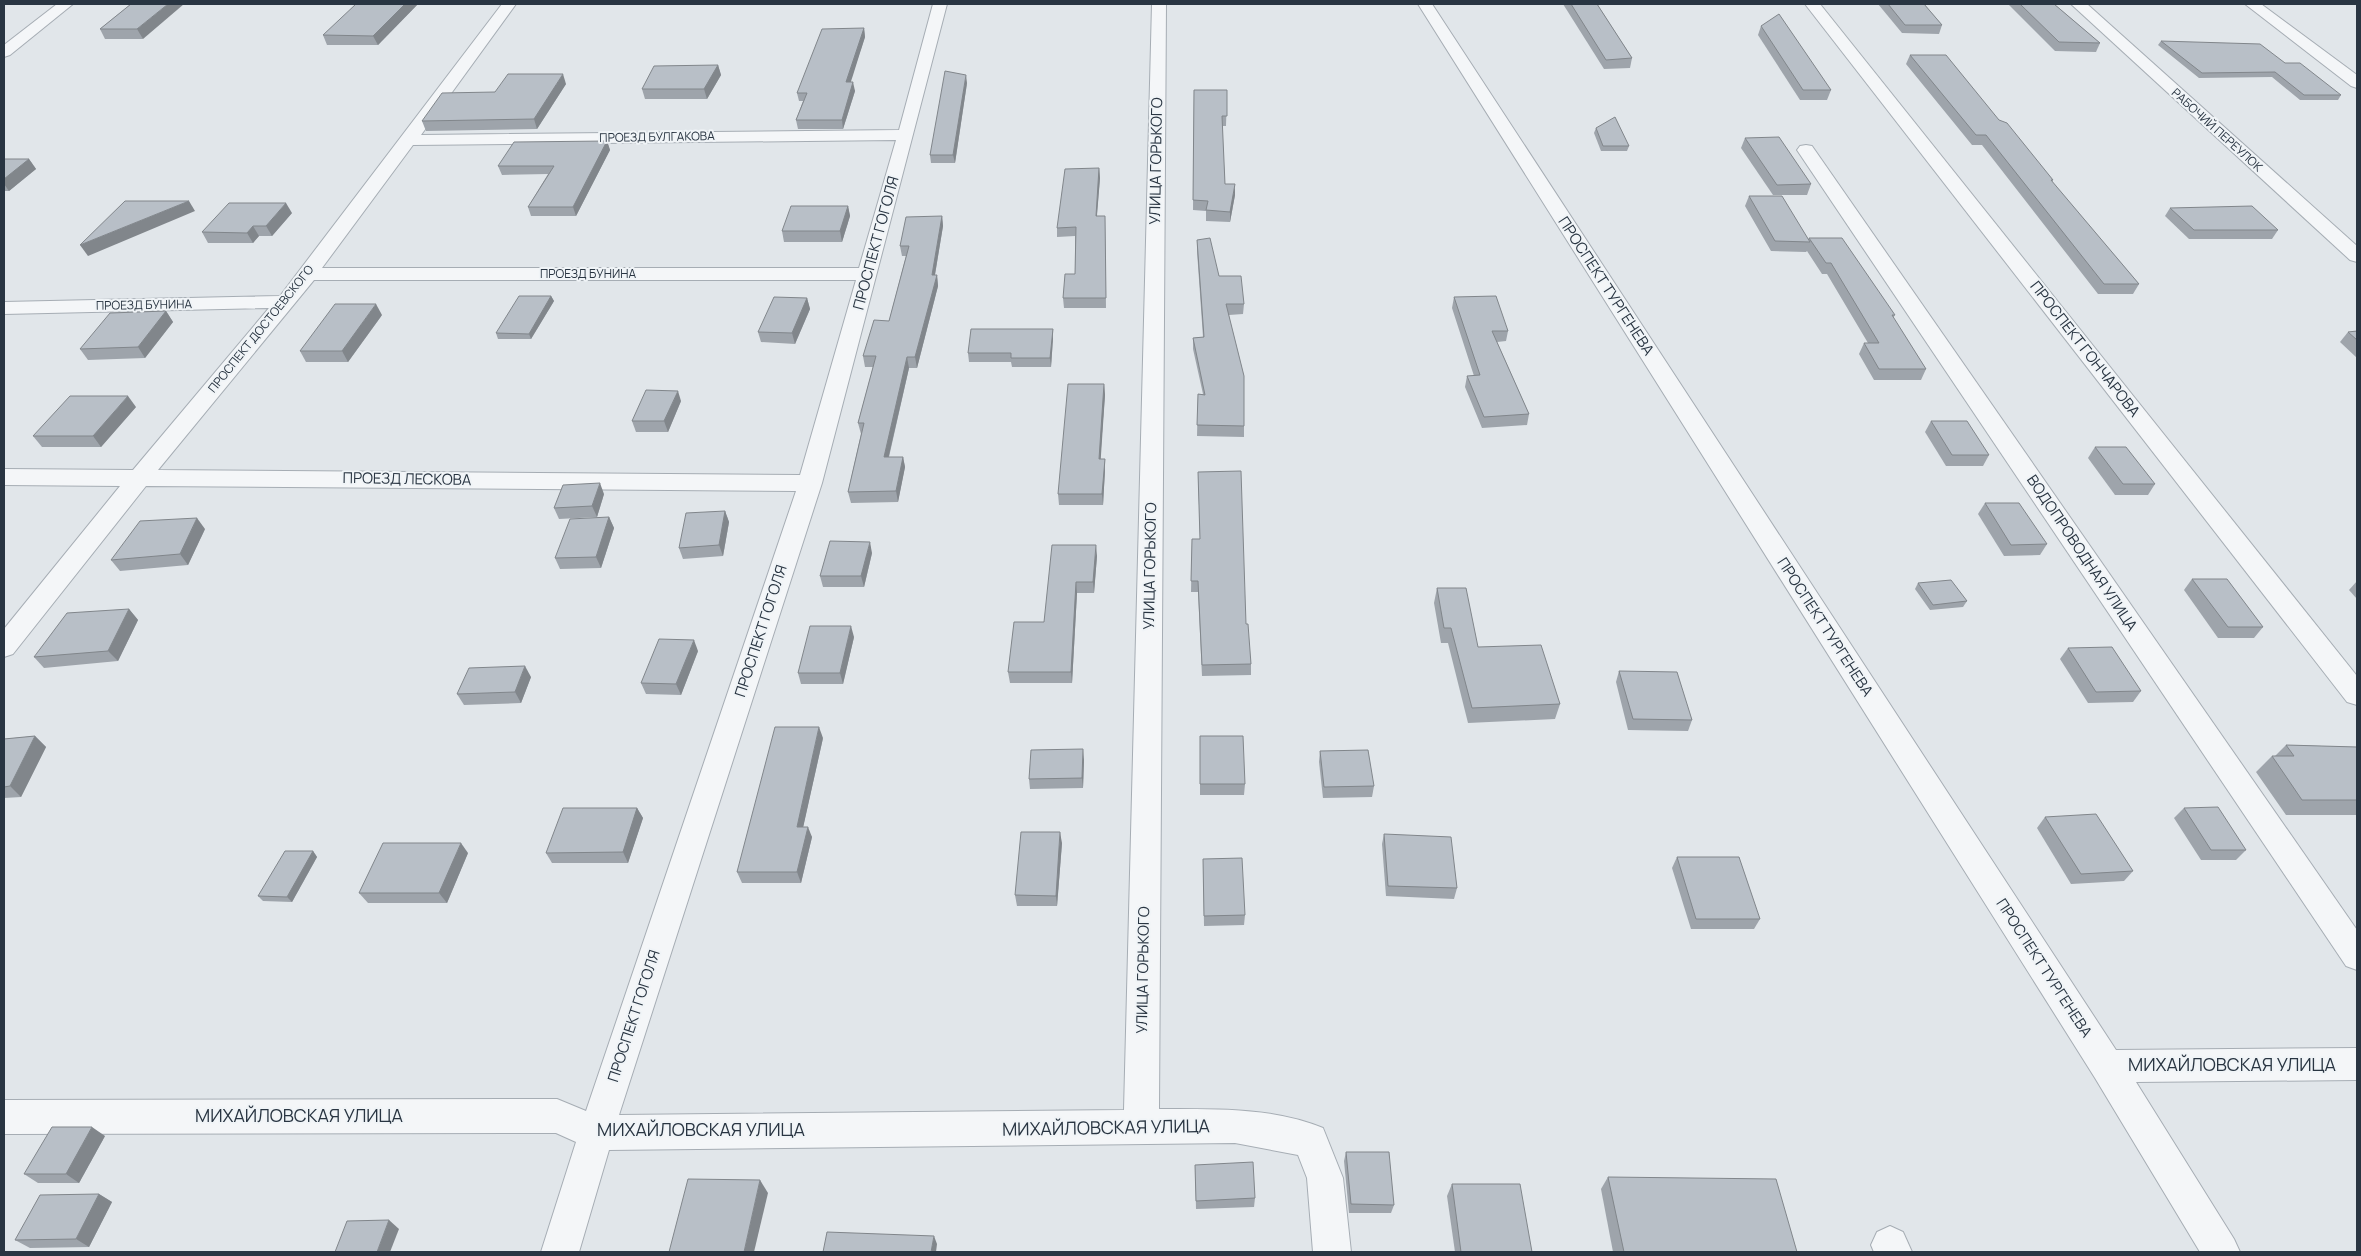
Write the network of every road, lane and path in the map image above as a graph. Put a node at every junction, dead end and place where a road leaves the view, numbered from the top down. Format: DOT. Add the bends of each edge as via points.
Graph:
graph roads {
  1 [pos="66,4"];
  2 [pos="509,4"];
  3 [pos="940,4"];
  4 [pos="1159,4"];
  5 [pos="1425,4"];
  6 [pos="1812,4"];
  7 [pos="2078,4"];
  8 [pos="2252,4"];
  9 [pos="4,52"];
  10 [pos="2357,83"];
  11 [pos="906,135"];
  12 [pos="407,140"];
  13 [pos="1806,150"];
  14 [pos="2357,256"];
  15 [pos="308,274"];
  16 [pos="868,274"];
  17 [pos="284,302"];
  18 [pos="4,308"];
  19 [pos="4,477"];
  20 [pos="140,477"];
  21 [pos="810,483"];
  22 [pos="4,647"];
  23 [pos="2357,694"];
  24 [pos="2357,956"];
  25 [pos="2357,1064"];
  26 [pos="2107,1066"];
  27 [pos="4,1117"];
  28 [pos="1141,1127"];
  29 [pos="596,1133"];
  30 [pos="560,1252"];
  31 [pos="1332,1252"];
  32 [pos="2221,1252"];
  1 -- 9 [label="street"];
  2 -- 12 [label="street, ПРОСПЕКТ ДОСТОЕВСКОГО"];
  3 -- 11 [label="street, ПРОСПЕКТ ГОГОЛЯ"];
  4 -- 28 [label="street, УЛИЦА ГОРЬКОГО"];
  5 -- 26 [label="street, ПРОСПЕКТ ТУРГЕНЕВА"];
  6 -- 23 [label="street, ПРОСПЕКТ ГОНЧАРОВА"];
  7 -- 14 [label="street, РАБОЧИЙ ПЕРЕУЛОК"];
  8 -- 10 [label="street"];
  11 -- 12 [label="street, ПРОЕЗД БУЛГАКОВА"];
  11 -- 16 [label="street, ПРОСПЕКТ ГОГОЛЯ"];
  12 -- 15 [label="street, ПРОСПЕКТ ДОСТОЕВСКОГО"];
  13 -- 24 [label="street, ВОДОПРОВОДНАЯ УЛИЦА"];
  15 -- 16 [label="street, ПРОЕЗД БУНИНА"];
  15 -- 17 [label="street, ПРОСПЕКТ ДОСТОЕВСКОГО"];
  16 -- 21 [label="street, ПРОСПЕКТ ГОГОЛЯ"];
  17 -- 18 [label="street, ПРОЕЗД БУНИНА"];
  17 -- 20 [label="street, ПРОСПЕКТ ДОСТОЕВСКОГО"];
  19 -- 20 [label="street, ПРОЕЗД ЛЕСКОВА"];
  20 -- 21 [label="street, ПРОЕЗД ЛЕСКОВА"];
  20 -- 22 [label="street, ПРОСПЕКТ ДОСТОЕВСКОГО"];
  21 -- 29 [label="street, ПРОСПЕКТ ГОГОЛЯ"];
  25 -- 26 [label="street, МИХАЙЛОВСКАЯ УЛИЦА"];
  26 -- 32 [label="street, ПРОСПЕКТ ТУРГЕНЕВА"];
  27 -- 29 [label="street, МИХАЙЛОВСКАЯ УЛИЦА" via="557,1116"];
  28 -- 29 [label="street, МИХАЙЛОВСКАЯ УЛИЦА"];
  28 -- 31 [label="street, МИХАЙЛОВСКАЯ УЛИЦА" via="1235,1126 1310,1140 1325,1178"];
  29 -- 30 [label="street, ПРОСПЕКТ ГОГОЛЯ"];
}
